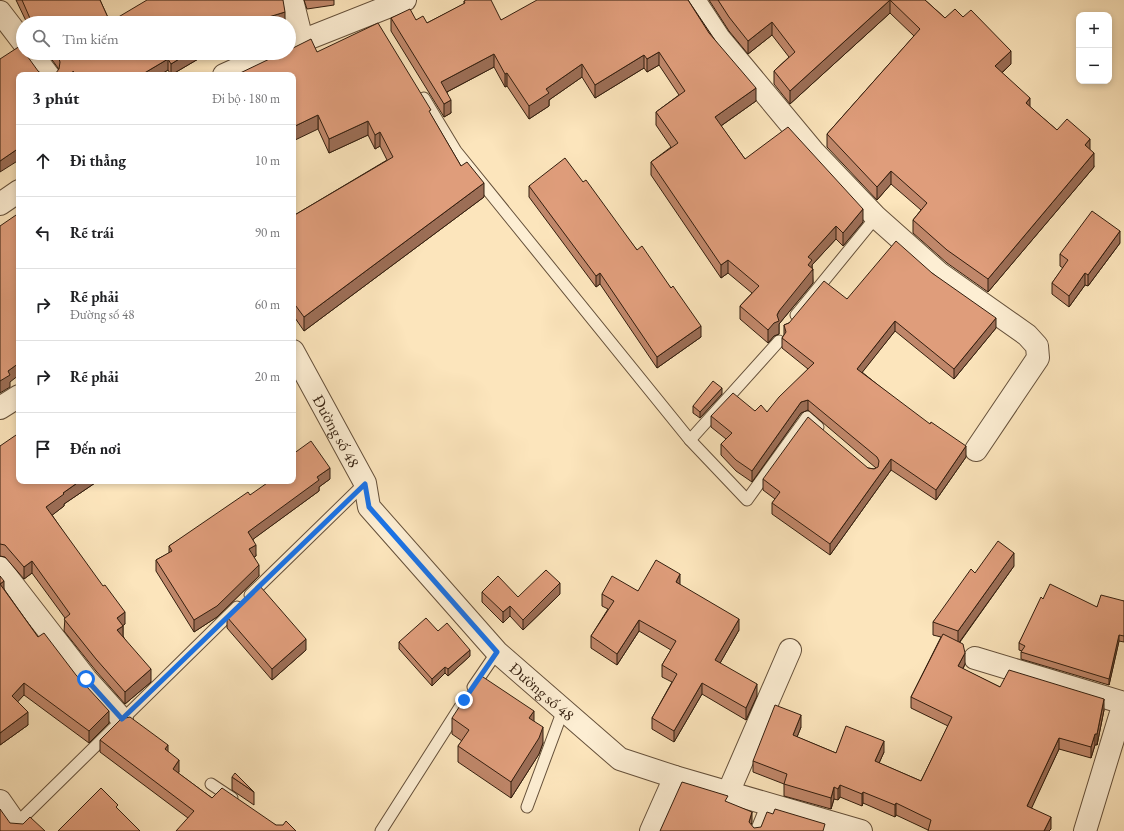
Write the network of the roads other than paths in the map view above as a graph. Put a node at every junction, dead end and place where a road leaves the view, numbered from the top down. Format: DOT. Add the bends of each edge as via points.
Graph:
graph roads {
  1 [pos="292,0"];
  2 [pos="405,0"];
  3 [pos="700,2"];
  4 [pos="0,12"];
  5 [pos="293,16"];
  6 [pos="16,33"];
  7 [pos="296,43"];
  8 [pos="36,60"];
  9 [pos="257,60"];
  10 [pos="46,72"];
  11 [pos="231,72"];
  12 [pos="420,92"];
  13 [pos="16,193"];
  14 [pos="0,204"];
  15 [pos="876,217"];
  16 [pos="789,324"];
  17 [pos="779,341"];
  18 [pos="296,357"];
  19 [pos="16,398"];
  20 [pos="0,408"];
  21 [pos="825,433"];
  22 [pos="690,440"];
  23 [pos="976,450"];
  24 [pos="365,484"];
  25 [pos="0,568"];
  26 [pos="790,650"];
  27 [pos="497,652"];
  28 [pos="975,658"];
  29 [pos="1124,702"];
  30 [pos="563,710"];
  31 [pos="122,719"];
  32 [pos="675,777"];
  33 [pos="211,784"];
  34 [pos="728,793"];
  35 [pos="0,801"];
  36 [pos="767,804"];
  37 [pos="243,805"];
  38 [pos="527,807"];
  39 [pos="13,827"];
  40 [pos="381,831"];
  41 [pos="651,831"];
  42 [pos="756,831"];
  43 [pos="861,831"];
  44 [pos="1084,831"];
  1 -- 5 [label="street"];
  2 -- 7 [label="street" via="375,19"];
  3 -- 15 [label="street" via="719,38 813,151"];
  4 -- 6 [label="street"];
  8 -- 10 [label="street"];
  9 -- 11 [label="street"];
  12 -- 22 [label="lane" via="456,152"];
  13 -- 14 [label="street"];
  15 -- 16 [label="lane"];
  15 -- 23 [label="street" via="939,273 1027,335 1037,346 1038,358"];
  17 -- 22 [label="lane"];
  18 -- 24 [label="street, Đường số 48"];
  19 -- 20 [label="street"];
  21 -- 22 [label="lane" via="807,417 747,500"];
  24 -- 27 [label="street, Đường số 48" via="369,507"];
  24 -- 31 [label="lane"];
  25 -- 31 [label="street" via="86,679"];
  26 -- 34 [label="street"];
  27 -- 30 [label="street, Đường số 48"];
  27 -- 40 [label="lane"];
  28 -- 29 [label="street"];
  29 -- 44 [label="street"];
  30 -- 32 [label="street, Đường số 48" via="620,759"];
  30 -- 38 [label="lane"];
  31 -- 39 [label="lane"];
  32 -- 34 [label="street, Đường số 48"];
  32 -- 41 [label="street"];
  33 -- 37 [label="lane"];
  34 -- 36 [label="street, Đường số 48"];
  35 -- 39 [label="street"];
  36 -- 42 [label="lane"];
  36 -- 43 [label="street, Đường số 48"];
}
